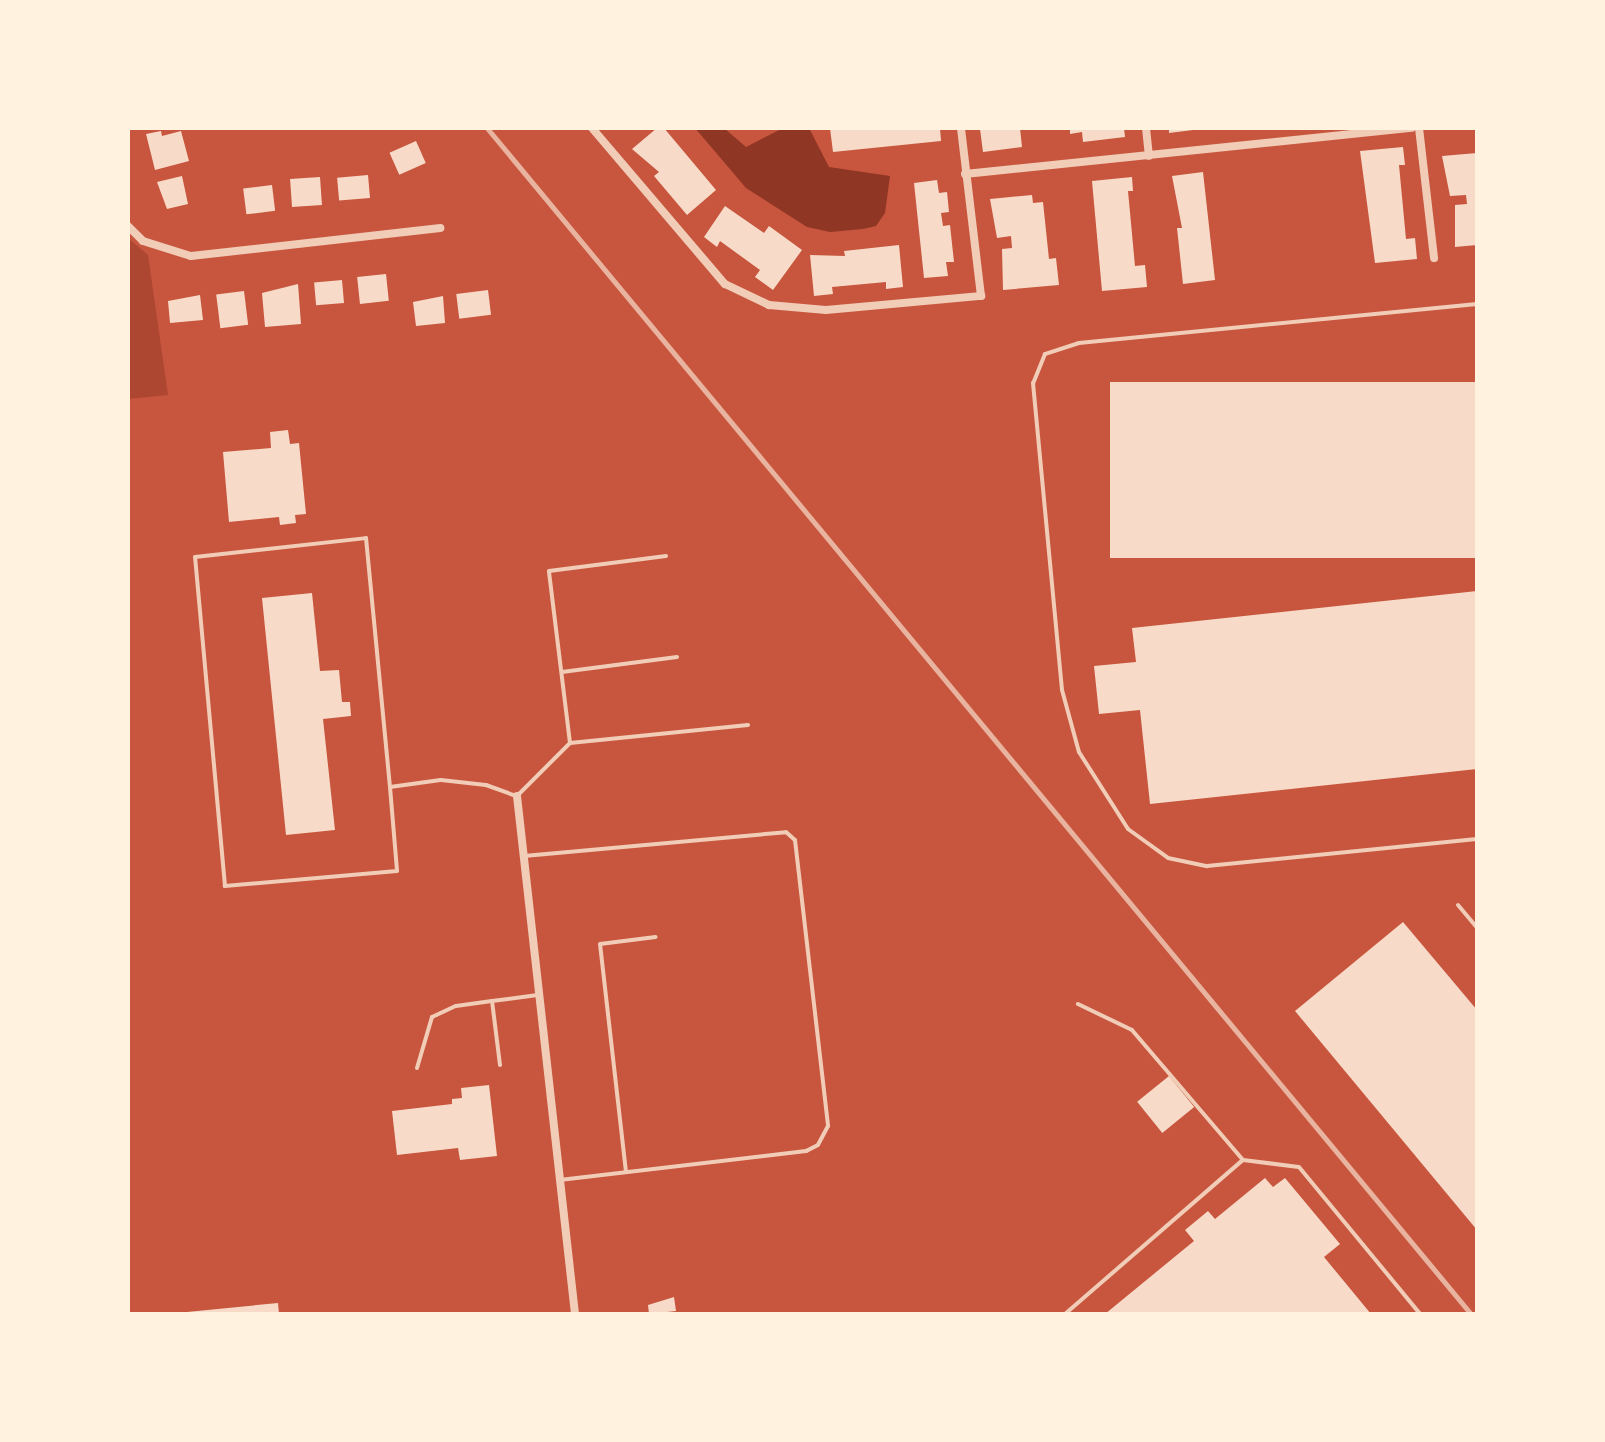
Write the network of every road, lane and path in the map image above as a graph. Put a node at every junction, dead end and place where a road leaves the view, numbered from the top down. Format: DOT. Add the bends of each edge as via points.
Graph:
graph roads {
  1 [pos="592,128"];
  2 [pos="961,128"];
  3 [pos="1146,128"];
  4 [pos="1412,128"];
  5 [pos="1419,128"];
  6 [pos="1149,156"];
  7 [pos="965,174"];
  8 [pos="128,226"];
  9 [pos="440,228"];
  10 [pos="1434,258"];
  11 [pos="1477,304"];
  12 [pos="666,556"];
  13 [pos="677,657"];
  14 [pos="562,672"];
  15 [pos="748,725"];
  16 [pos="570,743"];
  17 [pos="390,787"];
  18 [pos="517,796"];
  19 [pos="1477,839"];
  20 [pos="524,856"];
  21 [pos="1458,905"];
  22 [pos="1477,928"];
  23 [pos="656,937"];
  24 [pos="540,994"];
  25 [pos="492,1001"];
  26 [pos="1078,1004"];
  27 [pos="500,1065"];
  28 [pos="417,1068"];
  29 [pos="1243,1160"];
  30 [pos="626,1172"];
  31 [pos="560,1180"];
  32 [pos="575,1314"];
  33 [pos="1065,1314"];
  34 [pos="1420,1314"];
  1 -- 7 [label="street" via="725,284 748,298 826,310 981,296"];
  2 -- 7 [label="street"];
  3 -- 6 [label="street"];
  4 -- 6 [label="street"];
  5 -- 10 [label="street"];
  6 -- 7 [label="street"];
  8 -- 9 [label="street" via="143,241 191,256"];
  11 -- 19 [label="lane" via="1079,343 1045,354 1033,383 1062,690 1079,752 1128,829 1168,858 1207,866"];
  12 -- 14 [label="lane" via="549,571"];
  13 -- 14 [label="lane"];
  14 -- 16 [label="lane"];
  15 -- 16 [label="lane"];
  16 -- 18 [label="lane"];
  17 -- 17 [label="lane" via="366,538 195,557 225,886 397,871"];
  17 -- 18 [label="lane" via="441,780 486,785"];
  18 -- 20 [label="street"];
  20 -- 24 [label="street"];
  20 -- 30 [label="lane" via="769,832 786,832 795,840 828,1126 818,1145 806,1151"];
  21 -- 22 [label="lane"];
  23 -- 30 [label="lane" via="600,944"];
  24 -- 25 [label="lane"];
  24 -- 31 [label="street"];
  25 -- 27 [label="lane"];
  25 -- 28 [label="lane" via="456,1006 432,1017"];
  26 -- 29 [label="lane" via="1132,1030"];
  29 -- 33 [label="lane"];
  29 -- 34 [label="lane" via="1299,1167"];
  30 -- 31 [label="lane"];
  31 -- 32 [label="street"];
}
